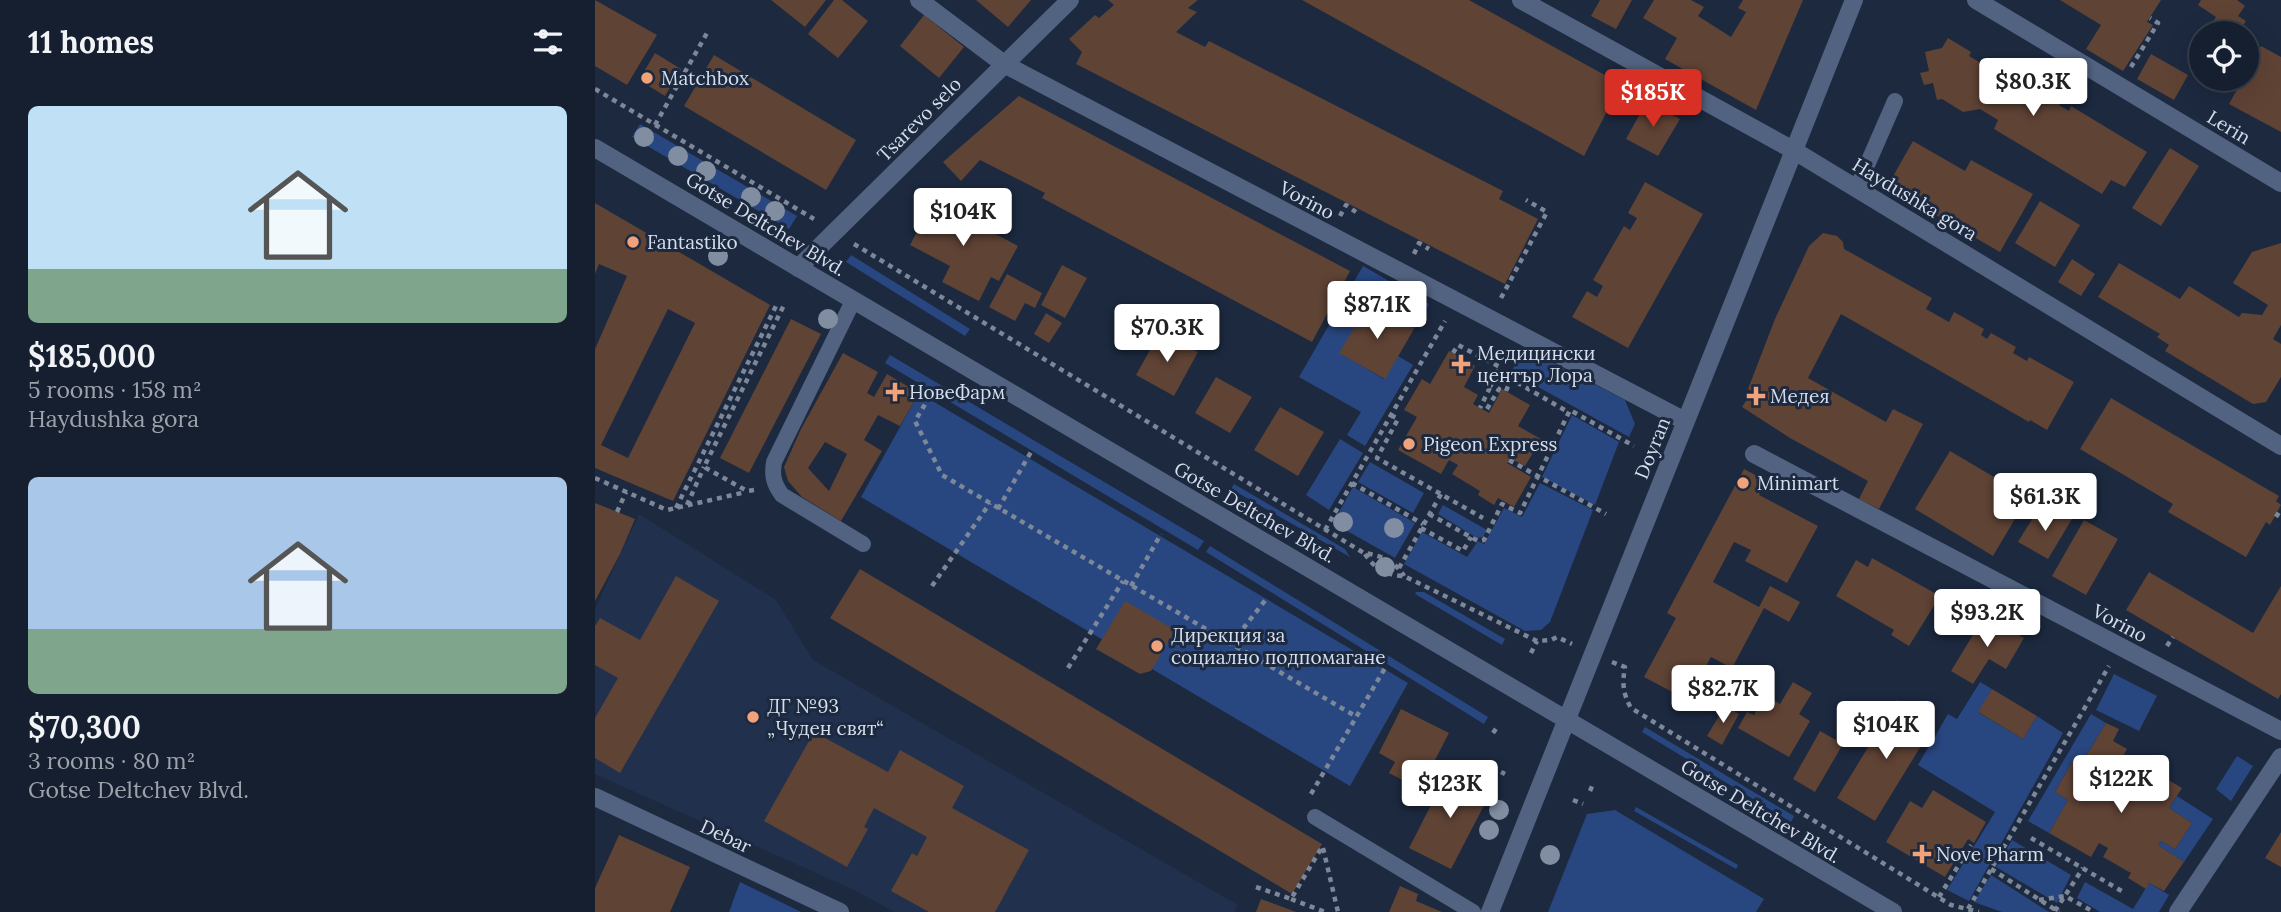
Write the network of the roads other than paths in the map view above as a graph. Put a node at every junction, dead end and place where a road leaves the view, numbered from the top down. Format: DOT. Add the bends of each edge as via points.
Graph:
graph roads {
  1 [pos="919,0"];
  2 [pos="1070,0"];
  3 [pos="1521,0"];
  4 [pos="1854,0"];
  5 [pos="1976,0"];
  6 [pos="1004,64"];
  7 [pos="1895,101"];
  8 [pos="595,148"];
  9 [pos="1793,150"];
  10 [pos="2281,183"];
  11 [pos="1857,188"];
  12 [pos="798,268"];
  13 [pos="853,301"];
  14 [pos="1685,421"];
  15 [pos="2281,446"];
  16 [pos="1754,454"];
  17 [pos="863,544"];
  18 [pos="1565,719"];
  19 [pos="2281,731"];
  20 [pos="2280,761"];
  21 [pos="595,797"];
  22 [pos="1315,817"];
  23 [pos="840,912"];
  24 [pos="1473,912"];
  25 [pos="1490,912"];
  26 [pos="1893,912"];
  27 [pos="2178,912"];
  1 -- 6 [label="street, Vorino"];
  2 -- 6 [label="street, Tsarevo selo"];
  3 -- 9 [label="street, Haydushka gora"];
  4 -- 9 [label="street, Doyran"];
  5 -- 10 [label="street, Lerin"];
  6 -- 12 [label="street, Tsarevo selo"];
  6 -- 14 [label="street, Vorino"];
  7 -- 11 [label="lane"];
  8 -- 12 [label="street, Gotse Deltchev Blvd."];
  9 -- 11 [label="street, Haydushka gora"];
  9 -- 14 [label="street, Doyran"];
  11 -- 15 [label="street, Haydushka gora"];
  12 -- 13 [label="street, Gotse Deltchev Blvd."];
  13 -- 17 [label="lane" via="772,473 782,495"];
  13 -- 18 [label="street, Gotse Deltchev Blvd."];
  14 -- 18 [label="street, Doyran"];
  16 -- 19 [label="street, Vorino"];
  18 -- 25 [label="street, Doyran"];
  18 -- 26 [label="street, Gotse Deltchev Blvd."];
  20 -- 27 [label="street"];
  21 -- 23 [label="street, Debar"];
  22 -- 24 [label="lane"];
}
